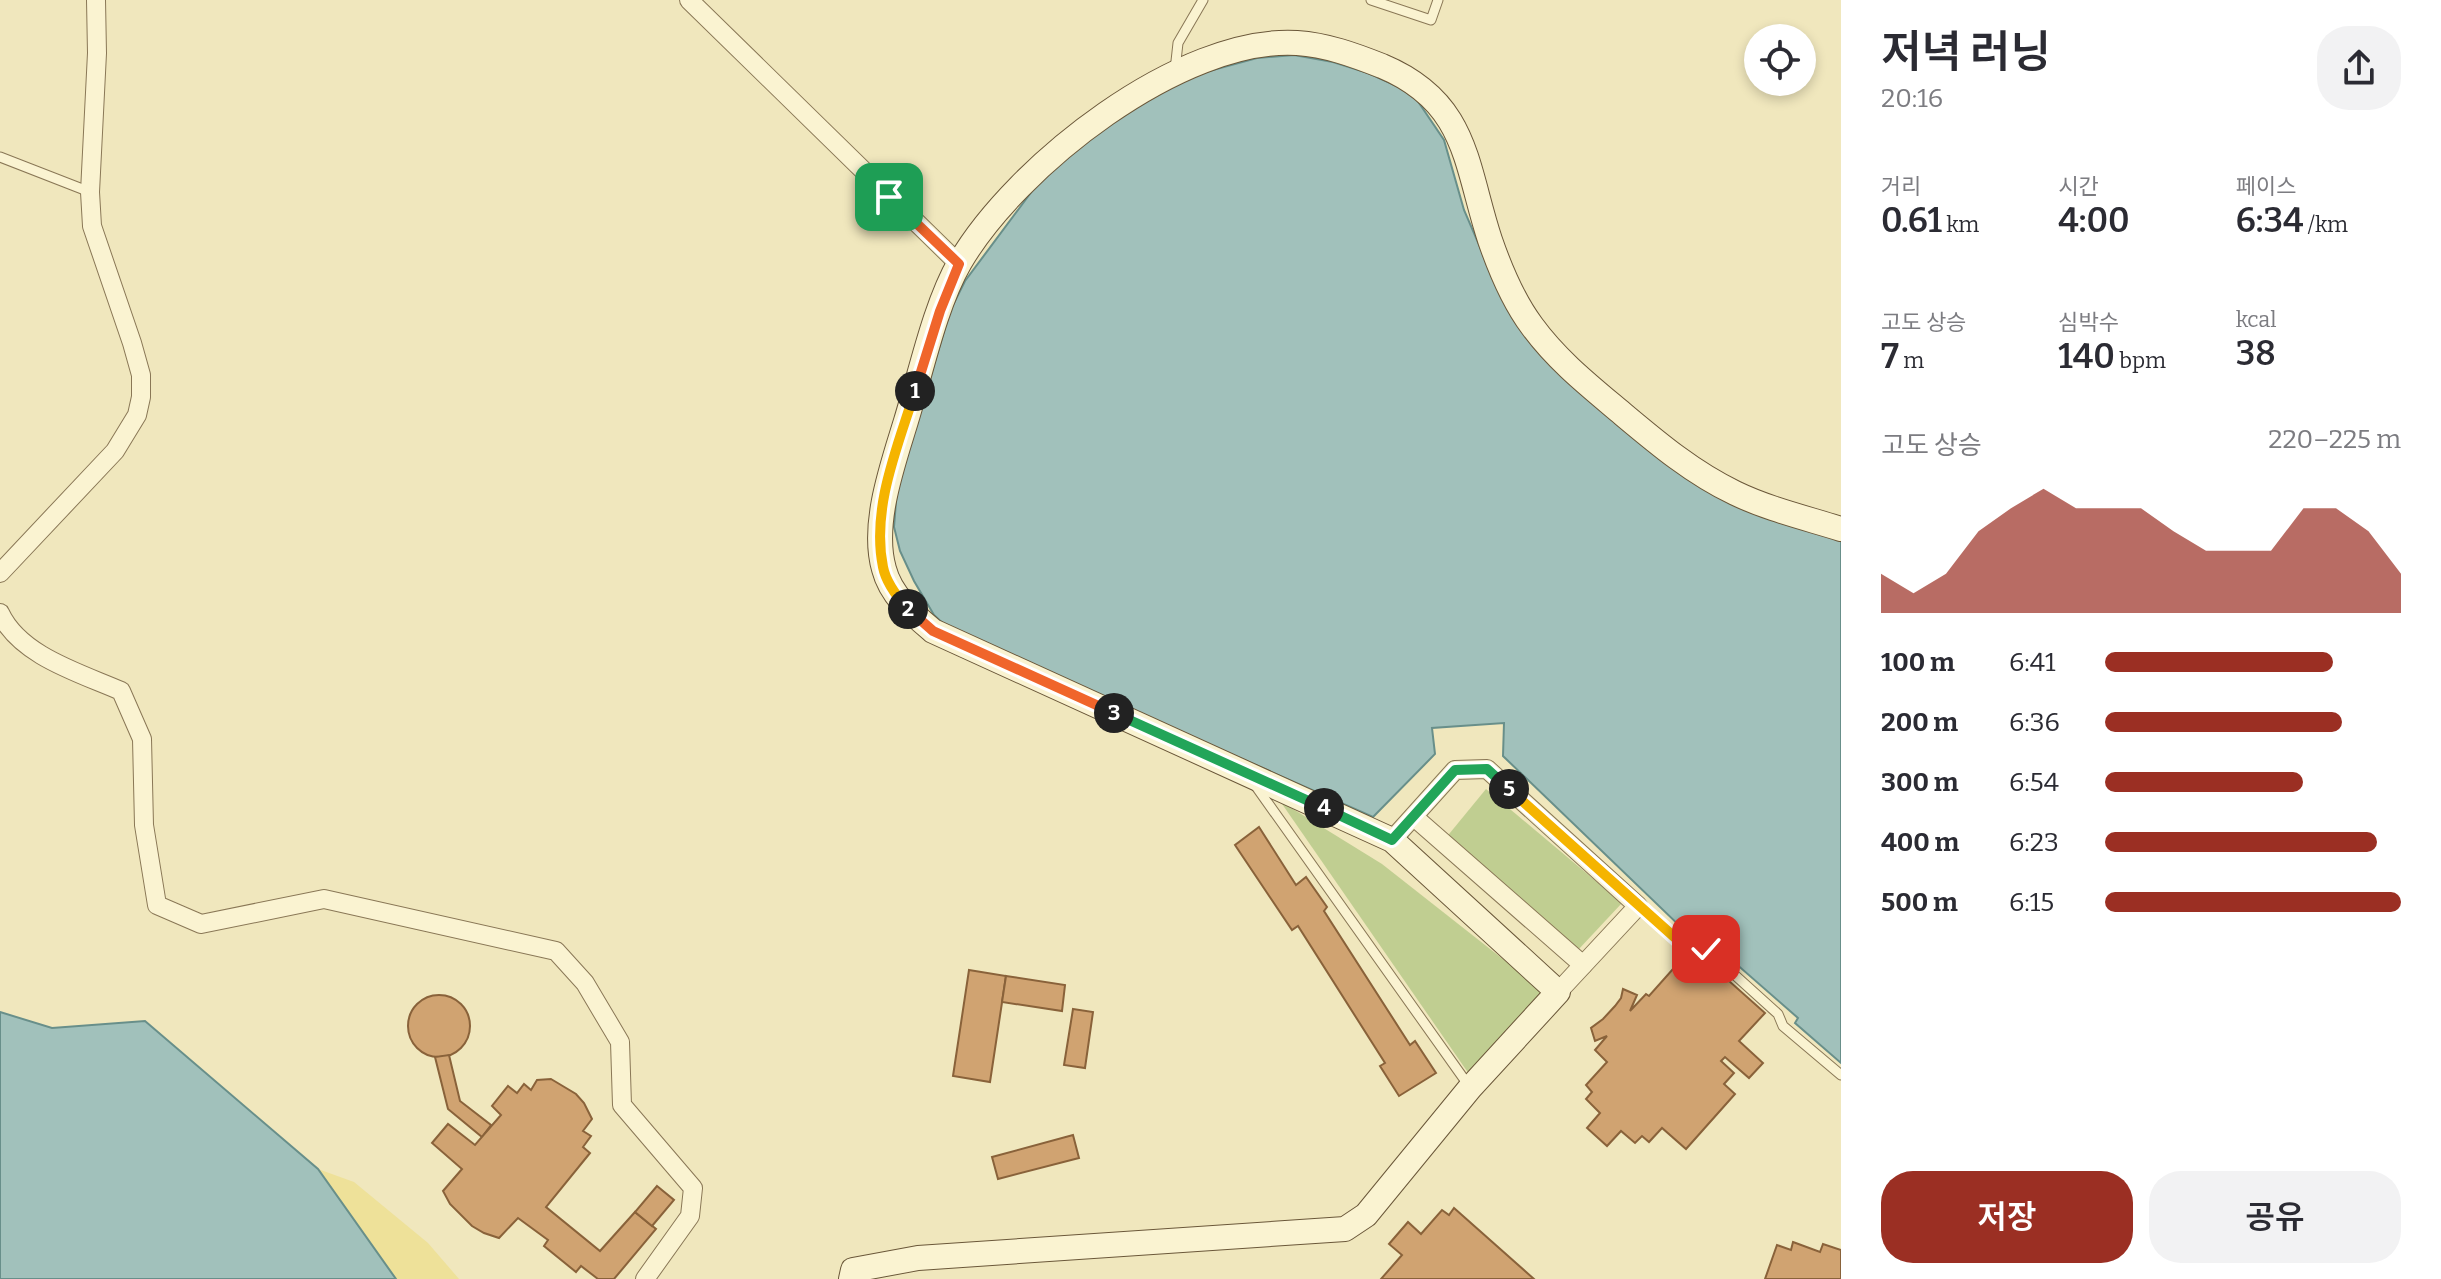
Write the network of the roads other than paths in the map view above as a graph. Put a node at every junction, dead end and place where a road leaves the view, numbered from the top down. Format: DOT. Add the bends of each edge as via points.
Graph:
graph roads {
  1 [pos="96,0"];
  2 [pos="689,0"];
  3 [pos="1203,0"];
  4 [pos="1371,0"];
  5 [pos="1438,0"];
  6 [pos="1174,73"];
  7 [pos="0,157"];
  8 [pos="90,192"];
  9 [pos="959,264"];
  10 [pos="1841,529"];
  11 [pos="0,573"];
  12 [pos="0,613"];
  13 [pos="1246,772"];
  14 [pos="1414,817"];
  15 [pos="1392,840"];
  16 [pos="1638,906"];
  17 [pos="1583,965"];
  18 [pos="1558,992"];
  19 [pos="1841,1075"];
  20 [pos="1470,1088"];
  21 [pos="645,1279"];
  22 [pos="851,1279"];
  1 -- 8 [label="street"];
  2 -- 9 [label="street"];
  3 -- 6 [label="lane" via="1178,43"];
  4 -- 5 [label="lane" via="1431,20"];
  6 -- 9 [label="street" via="1053,153"];
  6 -- 10 [label="street" via="1214,56 1294,43 1364,58 1425,90 1464,146 1506,279 1530,324 1562,363 1705,477 1738,494"];
  7 -- 8 [label="lane"];
  8 -- 11 [label="street" via="92,226 141,375 137,415 115,451"];
  9 -- 13 [label="street" via="885,488 883,569 896,595 933,631"];
  12 -- 21 [label="street" via="21,641 121,691 142,739 144,825 157,905 201,924 324,899 556,951 585,983 620,1042 622,1105 693,1188 690,1216"];
  13 -- 15 [label="street"];
  13 -- 20 [label="lane"];
  14 -- 15 [label="street"];
  14 -- 16 [label="street" via="1455,770 1487,769"];
  14 -- 17 [label="street"];
  15 -- 18 [label="street"];
  16 -- 17 [label="street"];
  16 -- 19 [label="lane" via="1681,943 1706,949"];
  17 -- 18 [label="street"];
  18 -- 20 [label="street"];
  20 -- 22 [label="street" via="1366,1215 1345,1229 918,1258 853,1270"];
}
